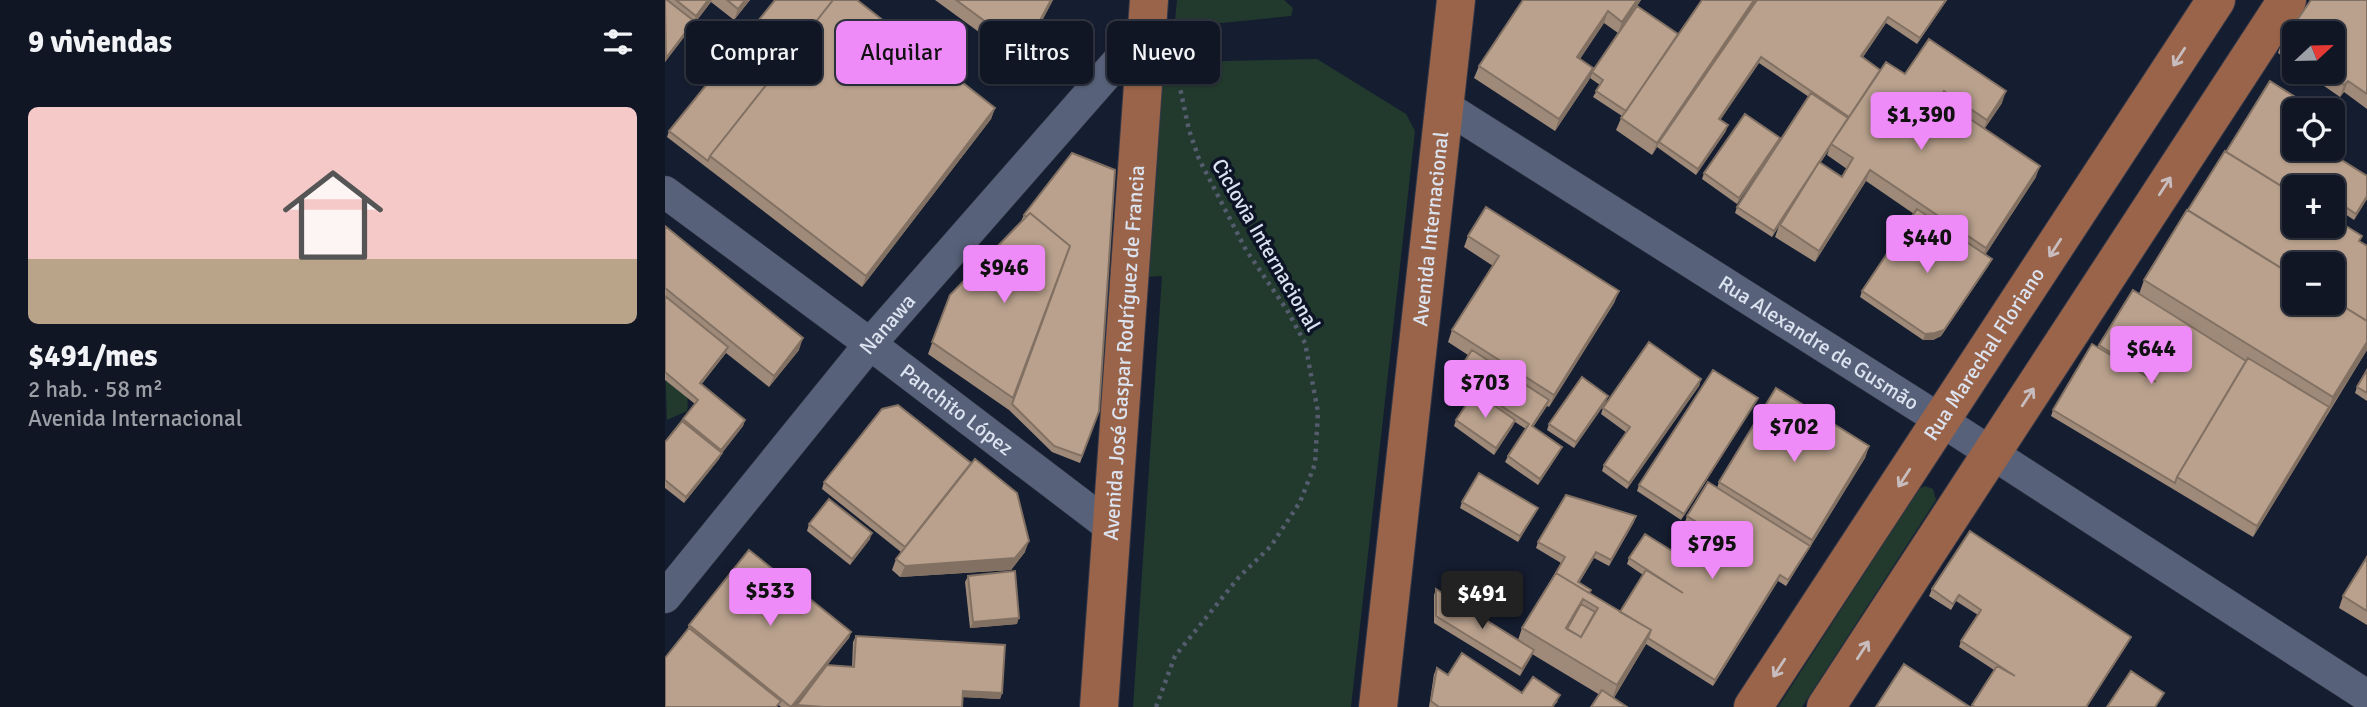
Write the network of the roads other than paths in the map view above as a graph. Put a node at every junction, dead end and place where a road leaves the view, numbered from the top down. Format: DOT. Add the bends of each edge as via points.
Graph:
graph roads {
  1 [pos="1456,0"];
  2 [pos="2216,0"];
  3 [pos="2287,0"];
  4 [pos="1148,13"];
  5 [pos="1446,107"];
  6 [pos="2093,190"];
  7 [pos="665,192"];
  8 [pos="2141,223"];
  9 [pos="870,344"];
  10 [pos="1942,421"];
  11 [pos="1990,454"];
  12 [pos="1112,528"];
  13 [pos="665,597"];
  14 [pos="2367,696"];
  15 [pos="1099,707"];
  16 [pos="1378,707"];
  17 [pos="1753,707"];
  18 [pos="1826,707"];
  1 -- 5 [label="main road, Avenida Internacional"];
  2 -- 6 [label="main road, Rua Marechal Floriano, one-way"];
  8 -- 3 [label="main road, one-way"];
  4 -- 9 [label="street, Nanawa"];
  4 -- 12 [label="main road, Avenida José Gaspar Rodríguez de Francia"];
  5 -- 10 [label="street, Rua Alexandre de Gusmão"];
  5 -- 16 [label="main road, Avenida Internacional"];
  6 -- 8 [label="main road"];
  6 -- 10 [label="main road, Rua Marechal Floriano, one-way"];
  7 -- 9 [label="street, Panchito López"];
  11 -- 8 [label="main road, one-way"];
  9 -- 12 [label="street, Panchito López"];
  9 -- 13 [label="street, Nanawa"];
  10 -- 11 [label="street, Rua Alexandre de Gusmão"];
  10 -- 17 [label="main road, Rua Marechal Floriano, one-way"];
  11 -- 14 [label="street, Rua Alexandre de Gusmão"];
  18 -- 11 [label="main road, one-way"];
  12 -- 15 [label="main road, Avenida José Gaspar Rodríguez de Francia"];
}
